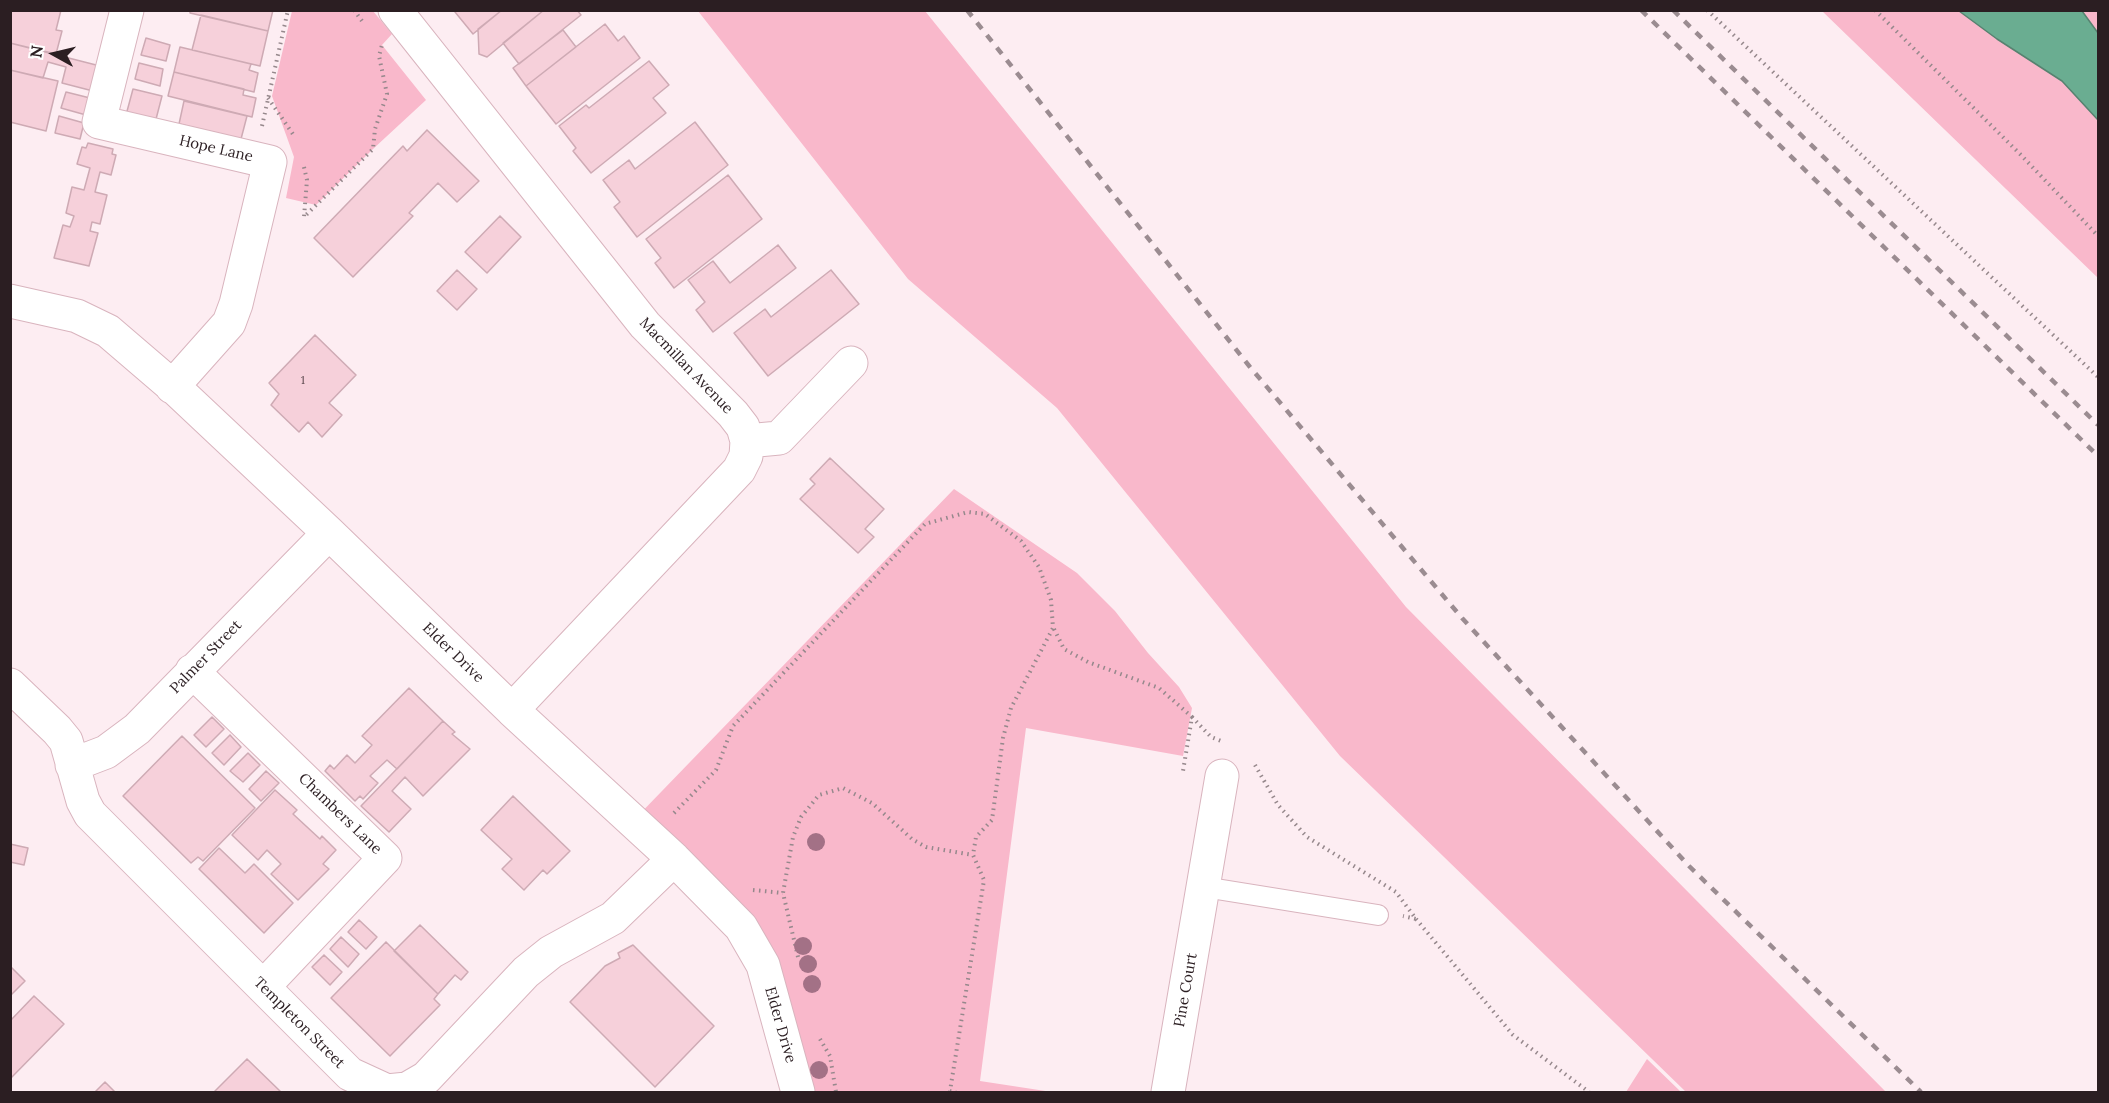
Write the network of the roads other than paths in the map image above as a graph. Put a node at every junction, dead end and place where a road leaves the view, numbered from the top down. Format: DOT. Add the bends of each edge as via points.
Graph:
graph roads {
  1 [pos="127,10"];
  2 [pos="381,19"];
  3 [pos="10,301"];
  4 [pos="851,363"];
  5 [pos="172,387"];
  6 [pos="747,441"];
  7 [pos="329,533"];
  8 [pos="192,671"];
  9 [pos="10,686"];
  10 [pos="512,710"];
  11 [pos="72,765"];
  12 [pos="1222,776"];
  13 [pos="674,859"];
  14 [pos="1204,887"];
  15 [pos="1378,915"];
  16 [pos="263,987"];
  17 [pos="387,1092"];
  18 [pos="798,1092"];
  19 [pos="1168,1092"];
  1 -- 5 [label="street, Hope Lane" via="99,122 270,162 229,323"];
  2 -- 6 [label="street, Macmillan Avenue" via="645,325 733,414"];
  3 -- 5 [label="street, Elder Drive" via="77,316 108,331"];
  4 -- 6 [label="street" via="779,438"];
  5 -- 7 [label="street, Elder Drive"];
  6 -- 10 [label="street" via="746,456 739,470"];
  7 -- 8 [label="street, Palmer Street"];
  7 -- 10 [label="street, Elder Drive"];
  8 -- 11 [label="street, Palmer Street" via="137,729 106,752"];
  8 -- 16 [label="street, Chambers Lane" via="385,858"];
  9 -- 11 [label="street, Templeton Street" via="66,741"];
  10 -- 13 [label="street, Elder Drive"];
  11 -- 16 [label="street, Templeton Street" via="90,814"];
  12 -- 14 [label="street, Pine Court"];
  13 -- 17 [label="street, Templeton Street" via="613,918 551,952 526,972 426,1078 407,1089"];
  13 -- 18 [label="street, Elder Drive" via="741,927 763,965"];
  14 -- 15 [label="lane"];
  14 -- 19 [label="street, Pine Court"];
  16 -- 17 [label="street, Templeton Street" via="350,1074"];
}
